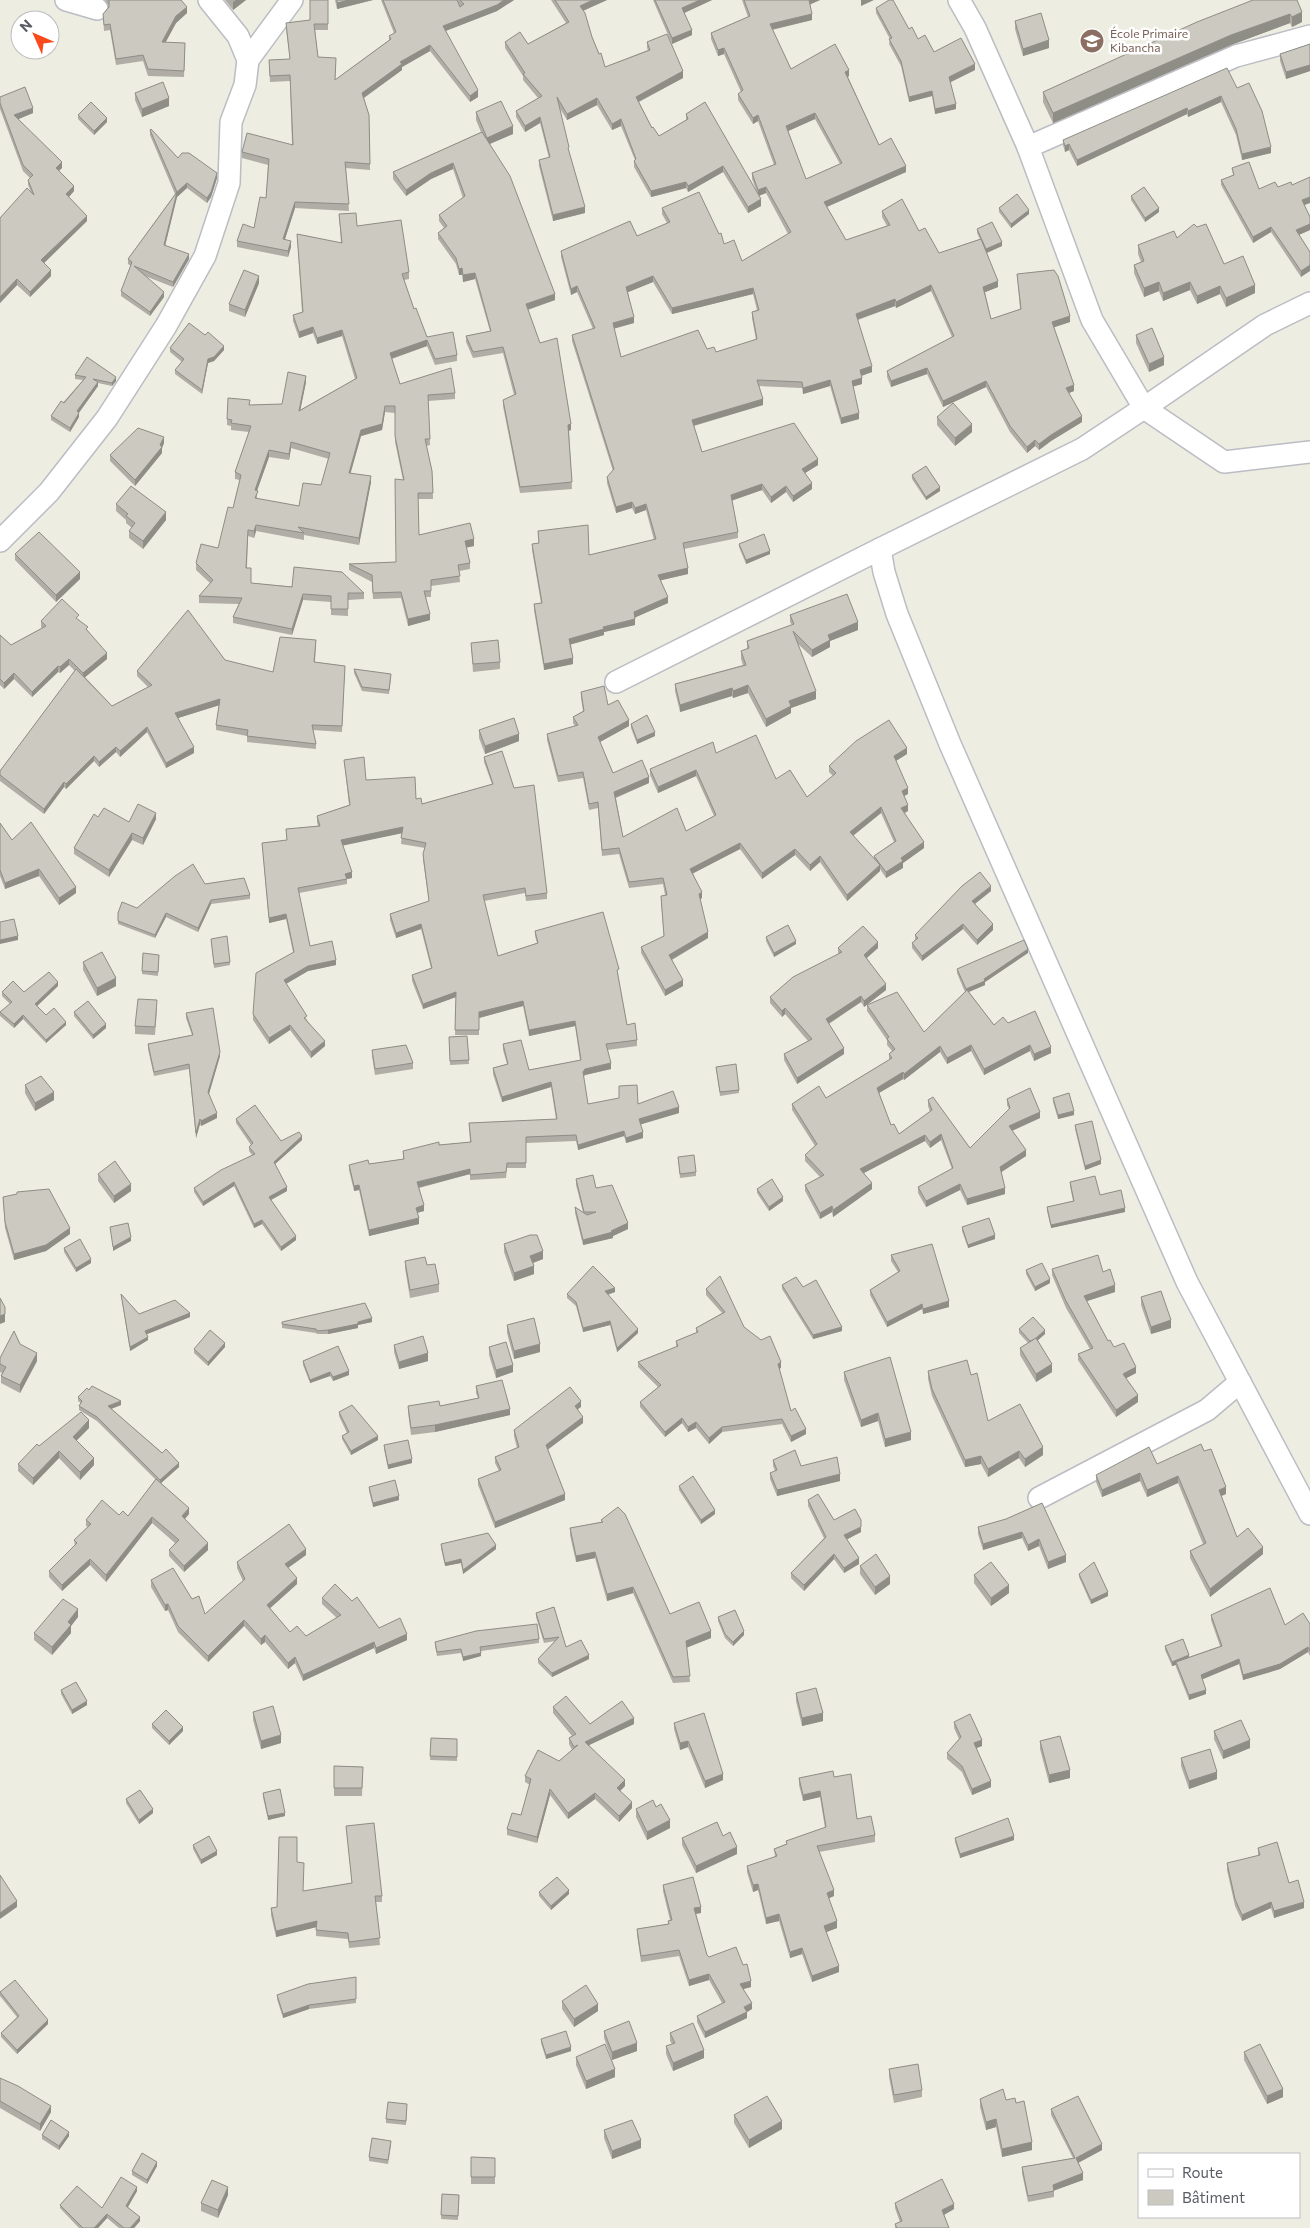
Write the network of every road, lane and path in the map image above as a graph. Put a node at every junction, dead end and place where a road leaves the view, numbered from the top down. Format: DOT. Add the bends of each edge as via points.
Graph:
graph roads {
  1 [pos="66,0"];
  2 [pos="208,0"];
  3 [pos="292,0"];
  4 [pos="959,0"];
  5 [pos="98,8"];
  6 [pos="1310,36"];
  7 [pos="248,60"];
  8 [pos="1028,147"];
  9 [pos="1310,303"];
  10 [pos="1144,408"];
  11 [pos="1310,452"];
  12 [pos="0,541"];
  13 [pos="880,549"];
  14 [pos="616,682"];
  15 [pos="1240,1382"];
  16 [pos="1039,1498"];
  17 [pos="1310,1514"];
  1 -- 5 [label="street"];
  2 -- 7 [label="street" via="238,36"];
  3 -- 7 [label="street"];
  4 -- 8 [label="street" via="975,28"];
  6 -- 8 [label="street" via="1236,56"];
  7 -- 12 [label="street" via="245,85 231,122 229,183 205,256 166,326 107,418 49,492"];
  8 -- 10 [label="street" via="1092,320"];
  9 -- 10 [label="street" via="1265,326"];
  10 -- 11 [label="street" via="1224,462"];
  10 -- 13 [label="street" via="1082,449"];
  13 -- 14 [label="street"];
  13 -- 15 [label="street" via="897,614 1007,877 1187,1282"];
  15 -- 16 [label="street" via="1207,1410"];
  15 -- 17 [label="street"];
}
